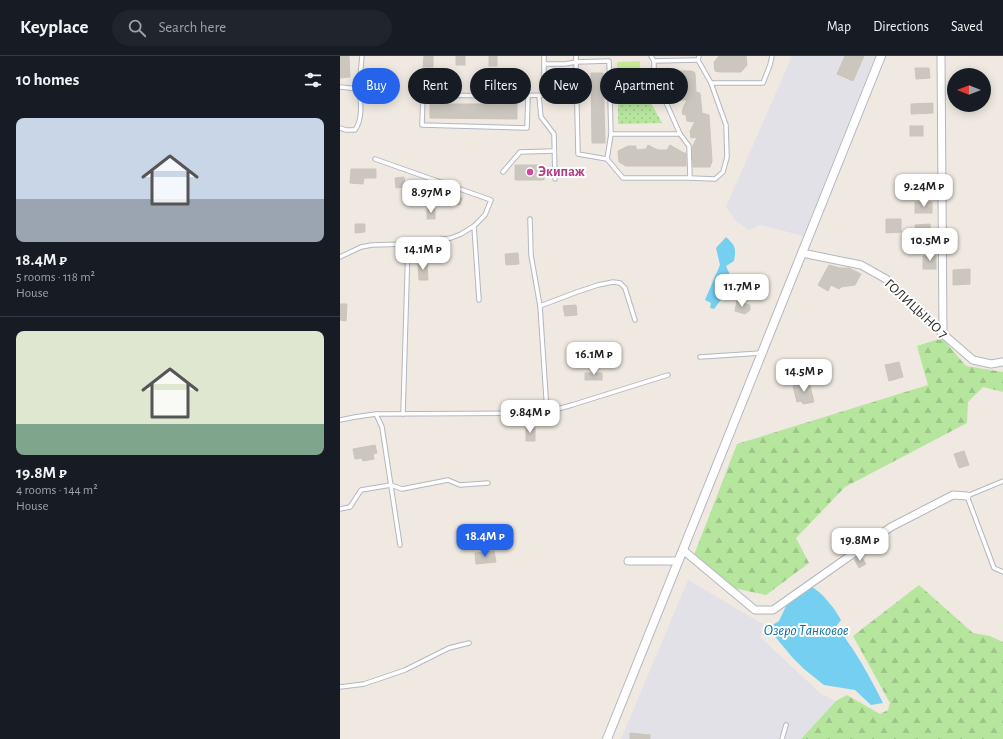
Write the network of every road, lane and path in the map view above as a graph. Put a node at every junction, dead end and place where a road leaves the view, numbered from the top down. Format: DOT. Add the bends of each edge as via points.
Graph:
graph roads {
  1 [pos="362,56"];
  2 [pos="544,56"];
  3 [pos="576,56"];
  4 [pos="651,56"];
  5 [pos="772,56"];
  6 [pos="881,56"];
  7 [pos="941,56"];
  8 [pos="698,58"];
  9 [pos="654,61"];
  10 [pos="576,62"];
  11 [pos="544,64"];
  12 [pos="361,68"];
  13 [pos="544,68"];
  14 [pos="711,83"];
  15 [pos="340,87"];
  16 [pos="352,88"];
  17 [pos="528,96"];
  18 [pos="531,96"];
  19 [pos="539,96"];
  20 [pos="361,104"];
  21 [pos="540,104"];
  22 [pos="340,128"];
  23 [pos="611,134"];
  24 [pos="680,134"];
  25 [pos="554,151"];
  26 [pos="375,159"];
  27 [pos="607,159"];
  28 [pos="503,172"];
  29 [pos="690,178"];
  30 [pos="555,179"];
  31 [pos="530,219"];
  32 [pos="474,226"];
  33 [pos="408,244"];
  34 [pos="802,252"];
  35 [pos="340,257"];
  36 [pos="479,300"];
  37 [pos="540,306"];
  38 [pos="635,320"];
  39 [pos="943,334"];
  40 [pos="762,353"];
  41 [pos="700,357"];
  42 [pos="1003,362"];
  43 [pos="668,375"];
  44 [pos="547,412"];
  45 [pos="376,414"];
  46 [pos="403,414"];
  47 [pos="340,420"];
  48 [pos="1003,481"];
  49 [pos="488,483"];
  50 [pos="391,485"];
  51 [pos="967,496"];
  52 [pos="340,509"];
  53 [pos="400,545"];
  54 [pos="683,550"];
  55 [pos="628,561"];
  56 [pos="679,561"];
  57 [pos="1003,572"];
  58 [pos="470,643"];
  59 [pos="340,687"];
  60 [pos="786,725"];
  61 [pos="607,739"];
  62 [pos="782,739"];
  1 -- 12 [label="lane"];
  2 -- 11 [label="lane"];
  3 -- 10 [label="lane"];
  4 -- 9 [label="lane"];
  5 -- 14 [label="lane" via="763,83"];
  6 -- 34 [label="street"];
  7 -- 39 [label="street"];
  8 -- 9 [label="lane"];
  8 -- 14 [label="lane"];
  9 -- 24 [label="lane" via="657,82"];
  10 -- 11 [label="lane"];
  10 -- 23 [label="lane" via="609,61"];
  10 -- 27 [label="lane" via="578,154"];
  11 -- 13 [label="lane"];
  14 -- 29 [label="lane" via="726,125 727,157 723,172 715,179"];
  15 -- 16 [label="lane"];
  17 -- 17 [label="lane" via="527,128 422,125 423,94"];
  18 -- 19 [label="lane"];
  20 -- 22 [label="lane" via="359,125 355,130"];
  21 -- 25 [label="lane" via="541,117 554,134"];
  23 -- 24 [label="lane"];
  23 -- 27 [label="lane"];
  24 -- 29 [label="lane" via="689,146"];
  25 -- 28 [label="lane" via="520,152"];
  25 -- 30 [label="lane"];
  26 -- 32 [label="lane" via="491,200 485,215"];
  27 -- 29 [label="lane" via="623,178"];
  31 -- 37 [label="lane" via="531,255"];
  32 -- 33 [label="lane" via="451,238"];
  32 -- 36 [label="lane"];
  33 -- 35 [label="lane" via="372,244"];
  33 -- 46 [label="lane"];
  34 -- 39 [label="street, ГОЛИЦЫНО 7" via="861,265 886,279"];
  34 -- 40 [label="street"];
  37 -- 38 [label="lane" via="598,285 620,283 626,288"];
  37 -- 44 [label="lane"];
  39 -- 42 [label="street, ГОЛИЦЫНО 7" via="973,360 991,364"];
  40 -- 41 [label="lane"];
  40 -- 54 [label="street"];
  43 -- 44 [label="lane"];
  44 -- 46 [label="lane"];
  45 -- 46 [label="lane"];
  45 -- 47 [label="lane"];
  45 -- 50 [label="lane" via="382,427"];
  48 -- 51 [label="lane"];
  49 -- 50 [label="lane" via="460,485 448,480 402,489"];
  50 -- 52 [label="lane" via="362,490 350,507"];
  50 -- 53 [label="lane"];
  51 -- 54 [label="street" via="953,495 891,527 773,610 755,610"];
  51 -- 57 [label="lane" via="994,568"];
  54 -- 56 [label="street"];
  55 -- 56 [label="street"];
  56 -- 61 [label="street"];
  58 -- 59 [label="lane" via="449,648 405,670 364,684"];
  60 -- 62 [label="lane"];
}
